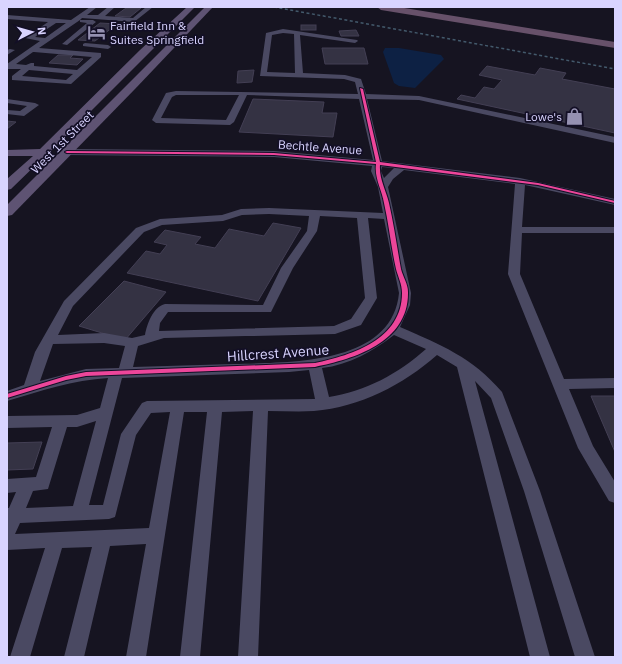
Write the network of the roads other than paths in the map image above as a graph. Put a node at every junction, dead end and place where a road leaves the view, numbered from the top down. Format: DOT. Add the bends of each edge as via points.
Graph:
graph roads {
  1 [pos="94,7"];
  2 [pos="112,7"];
  3 [pos="150,7"];
  4 [pos="191,7"];
  5 [pos="209,7"];
  6 [pos="381,7"];
  7 [pos="414,7"];
  8 [pos="497,16"];
  9 [pos="7,17"];
  10 [pos="98,18"];
  11 [pos="54,20"];
  12 [pos="77,20"];
  13 [pos="297,32"];
  14 [pos="615,38"];
  15 [pos="47,41"];
  16 [pos="355,41"];
  17 [pos="65,44"];
  18 [pos="615,45"];
  19 [pos="108,47"];
  20 [pos="34,50"];
  21 [pos="50,51"];
  22 [pos="8,66"];
  23 [pos="28,68"];
  24 [pos="79,72"];
  25 [pos="299,76"];
  26 [pos="244,93"];
  27 [pos="362,93"];
  28 [pos="7,101"];
  29 [pos="7,112"];
  30 [pos="615,140"];
  31 [pos="42,152"];
  32 [pos="67,152"];
  33 [pos="7,153"];
  34 [pos="378,162"];
  35 [pos="402,166"];
  36 [pos="520,181"];
  37 [pos="7,186"];
  38 [pos="383,187"];
  39 [pos="615,202"];
  40 [pos="7,212"];
  41 [pos="315,213"];
  42 [pos="362,215"];
  43 [pos="389,216"];
  44 [pos="517,230"];
  45 [pos="615,230"];
  46 [pos="393,328"];
  47 [pos="151,337"];
  48 [pos="48,340"];
  49 [pos="132,343"];
  50 [pos="436,348"];
  51 [pos="463,363"];
  52 [pos="315,365"];
  53 [pos="121,372"];
  54 [pos="615,383"];
  55 [pos="560,384"];
  56 [pos="30,389"];
  57 [pos="7,396"];
  58 [pos="323,404"];
  59 [pos="215,406"];
  60 [pos="261,406"];
  61 [pos="178,407"];
  62 [pos="106,412"];
  63 [pos="61,421"];
  64 [pos="7,422"];
  65 [pos="27,485"];
  66 [pos="7,486"];
  67 [pos="615,496"];
  68 [pos="79,513"];
  69 [pos="11,516"];
  70 [pos="7,533"];
  71 [pos="156,536"];
  72 [pos="103,538"];
  73 [pos="56,540"];
  74 [pos="7,542"];
  75 [pos="20,657"];
  76 [pos="74,657"];
  77 [pos="136,657"];
  78 [pos="190,657"];
  79 [pos="248,657"];
  80 [pos="540,657"];
  81 [pos="585,657"];
  1 -- 12 [label="street"];
  2 -- 10 [label="street"];
  3 -- 10 [label="street" via="134,20"];
  4 -- 31 [label="main road, West 1st Street"];
  5 -- 32 [label="main road, West 1st Street"];
  6 -- 18 [label="highway"];
  7 -- 18 [label="highway"];
  8 -- 14 [label="highway"];
  9 -- 11 [label="street"];
  10 -- 12 [label="street"];
  11 -- 12 [label="street"];
  11 -- 15 [label="street" via="28,38"];
  12 -- 15 [label="street"];
  12 -- 17 [label="street" via="93,22"];
  13 -- 16 [label="street"];
  13 -- 25 [label="street"];
  13 -- 25 [label="street" via="269,33 263,74"];
  15 -- 17 [label="street"];
  15 -- 20 [label="street"];
  17 -- 19 [label="street"];
  20 -- 21 [label="street"];
  20 -- 22 [label="street"];
  21 -- 23 [label="street"];
  21 -- 24 [label="street" via="98,55"];
  22 -- 23 [label="street"];
  23 -- 24 [label="street"];
  23 -- 24 [label="street" via="15,78 68,82"];
  25 -- 27 [label="street" via="352,78 358,81"];
  26 -- 26 [label="street" via="172,94 169,95 156,120 227,124"];
  26 -- 27 [label="street"];
  27 -- 30 [label="street" via="419,98"];
  27 -- 34 [label="street, Hillcrest Avenue"];
  28 -- 29 [label="street" via="35,105 21,114"];
  31 -- 32 [label="main road, Bechtle Avenue"];
  31 -- 33 [label="main road, Bechtle Avenue"];
  31 -- 37 [label="main road, West 1st Street"];
  32 -- 34 [label="street, Bechtle Avenue" via="274,154"];
  32 -- 40 [label="main road, West 1st Street"];
  34 -- 35 [label="street, Bechtle Avenue"];
  34 -- 38 [label="street, Hillcrest Avenue" via="376,170"];
  35 -- 36 [label="street, Bechtle Avenue"];
  35 -- 38 [label="street" via="389,177"];
  36 -- 39 [label="street, Bechtle Avenue"];
  36 -- 44 [label="street"];
  38 -- 43 [label="street, Hillcrest Avenue"];
  41 -- 42 [label="street"];
  41 -- 47 [label="street" via="312,231 287,268 267,308 165,308 154,322"];
  41 -- 48 [label="street" via="240,212 223,218 160,222 140,230 68,304"];
  42 -- 43 [label="street"];
  42 -- 47 [label="street" via="371,298 356,322 335,330 164,334"];
  43 -- 46 [label="street, Hillcrest Avenue" via="405,293 404,305"];
  44 -- 45 [label="street"];
  44 -- 55 [label="street" via="514,274"];
  46 -- 50 [label="street"];
  46 -- 52 [label="street, Hillcrest Avenue" via="369,347 352,356"];
  47 -- 49 [label="street"];
  48 -- 49 [label="street" via="104,338"];
  48 -- 56 [label="street"];
  49 -- 53 [label="street"];
  50 -- 51 [label="street"];
  50 -- 58 [label="street" via="403,376 383,387"];
  51 -- 80 [label="street"];
  51 -- 81 [label="street" via="488,384 504,411"];
  52 -- 53 [label="street, Hillcrest Avenue"];
  52 -- 58 [label="street"];
  53 -- 56 [label="street, Hillcrest Avenue" via="86,374"];
  53 -- 62 [label="street"];
  54 -- 55 [label="street"];
  55 -- 67 [label="street" via="586,448"];
  56 -- 57 [label="street, Hillcrest Avenue"];
  58 -- 60 [label="street"];
  59 -- 60 [label="street"];
  59 -- 61 [label="street"];
  59 -- 78 [label="street"];
  60 -- 79 [label="street"];
  61 -- 68 [label="street" via="147,407 130,434 109,512"];
  61 -- 71 [label="street"];
  62 -- 63 [label="street" via="77,421"];
  62 -- 68 [label="street"];
  63 -- 64 [label="street"];
  63 -- 65 [label="street" via="42,484"];
  65 -- 66 [label="street"];
  65 -- 69 [label="street"];
  68 -- 69 [label="street"];
  69 -- 70 [label="street"];
  71 -- 72 [label="street"];
  71 -- 77 [label="street"];
  72 -- 73 [label="street"];
  72 -- 76 [label="street"];
  73 -- 74 [label="street"];
  73 -- 75 [label="street"];
}
